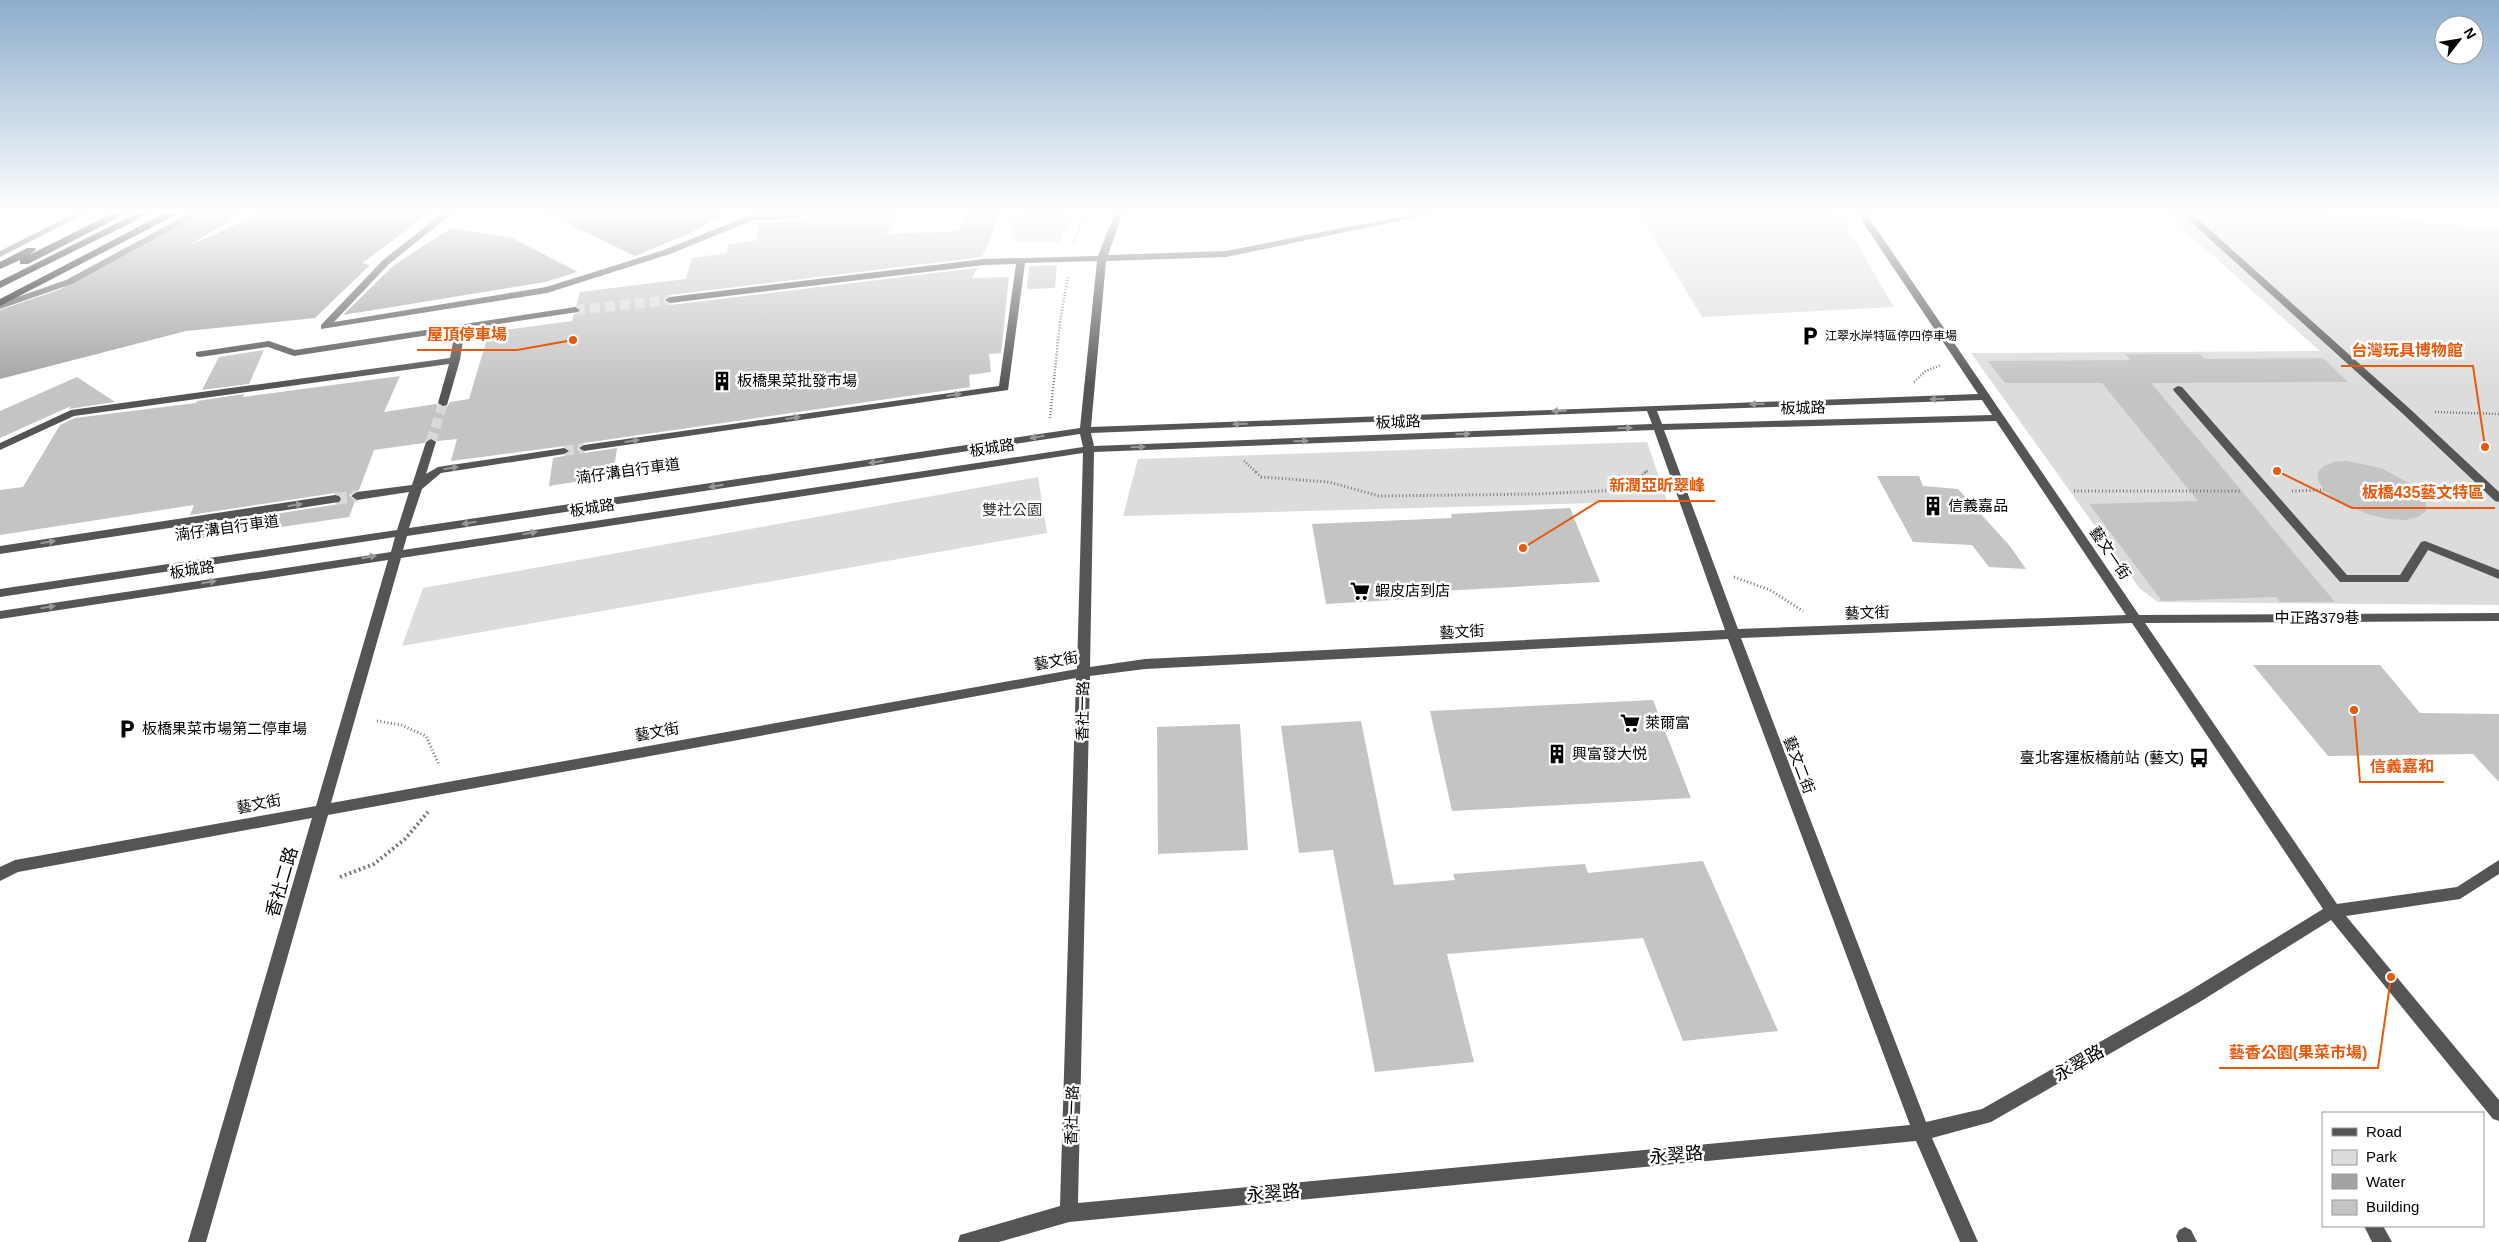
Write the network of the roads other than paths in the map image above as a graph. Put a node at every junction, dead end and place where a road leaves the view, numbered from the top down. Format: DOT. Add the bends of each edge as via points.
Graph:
graph roads {
  1 [pos="30,270"];
  2 [pos="65,270"];
  3 [pos="91,270"];
  4 [pos="378,270"];
  5 [pos="611,270"];
  6 [pos="918,270"];
  7 [pos="1020,270"];
  8 [pos="1101,270"];
  9 [pos="1899,270"];
  10 [pos="2249,270"];
  11 [pos="0,285"];
  12 [pos="670,300"];
  13 [pos="0,304"];
  14 [pos="575,310"];
  15 [pos="460,327"];
  16 [pos="200,354"];
  17 [pos="455,360"];
  18 [pos="2178,389"];
  19 [pos="1985,397"];
  20 [pos="443,403"];
  21 [pos="1651,408"];
  22 [pos="1999,418"];
  23 [pos="1659,426"];
  24 [pos="1085,430"];
  25 [pos="431,442"];
  26 [pos="0,447"];
  27 [pos="584,448"];
  28 [pos="1090,449"];
  29 [pos="564,451"];
  30 [pos="416,488"];
  31 [pos="357,496"];
  32 [pos="2499,498"];
  33 [pos="335,499"];
  34 [pos="402,533"];
  35 [pos="0,550"];
  36 [pos="396,553"];
  37 [pos="2499,575"];
  38 [pos="0,593"];
  39 [pos="0,615"];
  40 [pos="2499,617"];
  41 [pos="2135,619"];
  42 [pos="1732,634"];
  43 [pos="1084,672"];
  44 [pos="322,809"];
  45 [pos="2499,866"];
  46 [pos="0,875"];
  47 [pos="2333,911"];
  48 [pos="2496,1103"];
  49 [pos="1921,1132"];
  50 [pos="1068,1213"];
  51 [pos="2374,1227"];
  52 [pos="197,1242"];
  53 [pos="967,1242"];
  54 [pos="1969,1242"];
  55 [pos="2383,1242"];
  1 -- 11 [label="highway"];
  2 -- 13 [label="highway"];
  3 -- 13 [label="street" via="69,282"];
  4 -- 5 [label="street" via="324,327 547,290"];
  6 -- 12 [label="street"];
  27 -- 7 [label="street, one-way" via="1004,388"];
  8 -- 24 [label="street, 香社一路"];
  9 -- 19 [label="street, 藝文一街"];
  10 -- 32 [label="street"];
  14 -- 15 [label="street"];
  15 -- 16 [label="street" via="294,353 269,344"];
  15 -- 17 [label="street"];
  17 -- 20 [label="street"];
  17 -- 26 [label="street" via="71,413"];
  18 -- 37 [label="street" via="2344,579 2404,578 2425,545"];
  19 -- 21 [label="street, 板城路, one-way"];
  19 -- 22 [label="street, 藝文一街"];
  21 -- 23 [label="street, 藝文二街"];
  21 -- 24 [label="street, 板城路, one-way"];
  22 -- 23 [label="street, 板城路"];
  22 -- 41 [label="street, 藝文一街"];
  28 -- 23 [label="street, 板城路, one-way"];
  23 -- 42 [label="street, 藝文二街"];
  24 -- 28 [label="street, 香社一路"];
  24 -- 34 [label="street, 板城路, one-way"];
  25 -- 30 [label="street, 香社二路"];
  36 -- 28 [label="street, 板城路, one-way"];
  28 -- 43 [label="street, 香社一路"];
  30 -- 29 [label="street, one-way" via="438,470"];
  30 -- 31 [label="street"];
  30 -- 34 [label="street, 香社二路"];
  35 -- 33 [label="street, one-way"];
  34 -- 36 [label="street, 香社二路"];
  34 -- 38 [label="street, 板城路"];
  39 -- 36 [label="street, 板城路, one-way"];
  36 -- 44 [label="street, 香社二路"];
  40 -- 41 [label="street, 中正路379巷"];
  41 -- 42 [label="street, 藝文街"];
  41 -- 47 [label="street, 藝文一街"];
  42 -- 43 [label="street, 藝文街" via="1145,664"];
  42 -- 49 [label="street, 藝文二街"];
  43 -- 44 [label="street, 藝文街"];
  43 -- 50 [label="street, 香社一路"];
  44 -- 46 [label="street, 藝文街" via="14,866"];
  44 -- 52 [label="street, 香社二路"];
  45 -- 47 [label="street" via="2460,893"];
  47 -- 48 [label="street"];
  47 -- 49 [label="street, 永翠路" via="2192,998 1985,1116"];
  49 -- 50 [label="street, 永翠路"];
  49 -- 54 [label="street, 藝文二街"];
  50 -- 53 [label="street, 永翠路"];
  51 -- 55 [label="street"];
}
